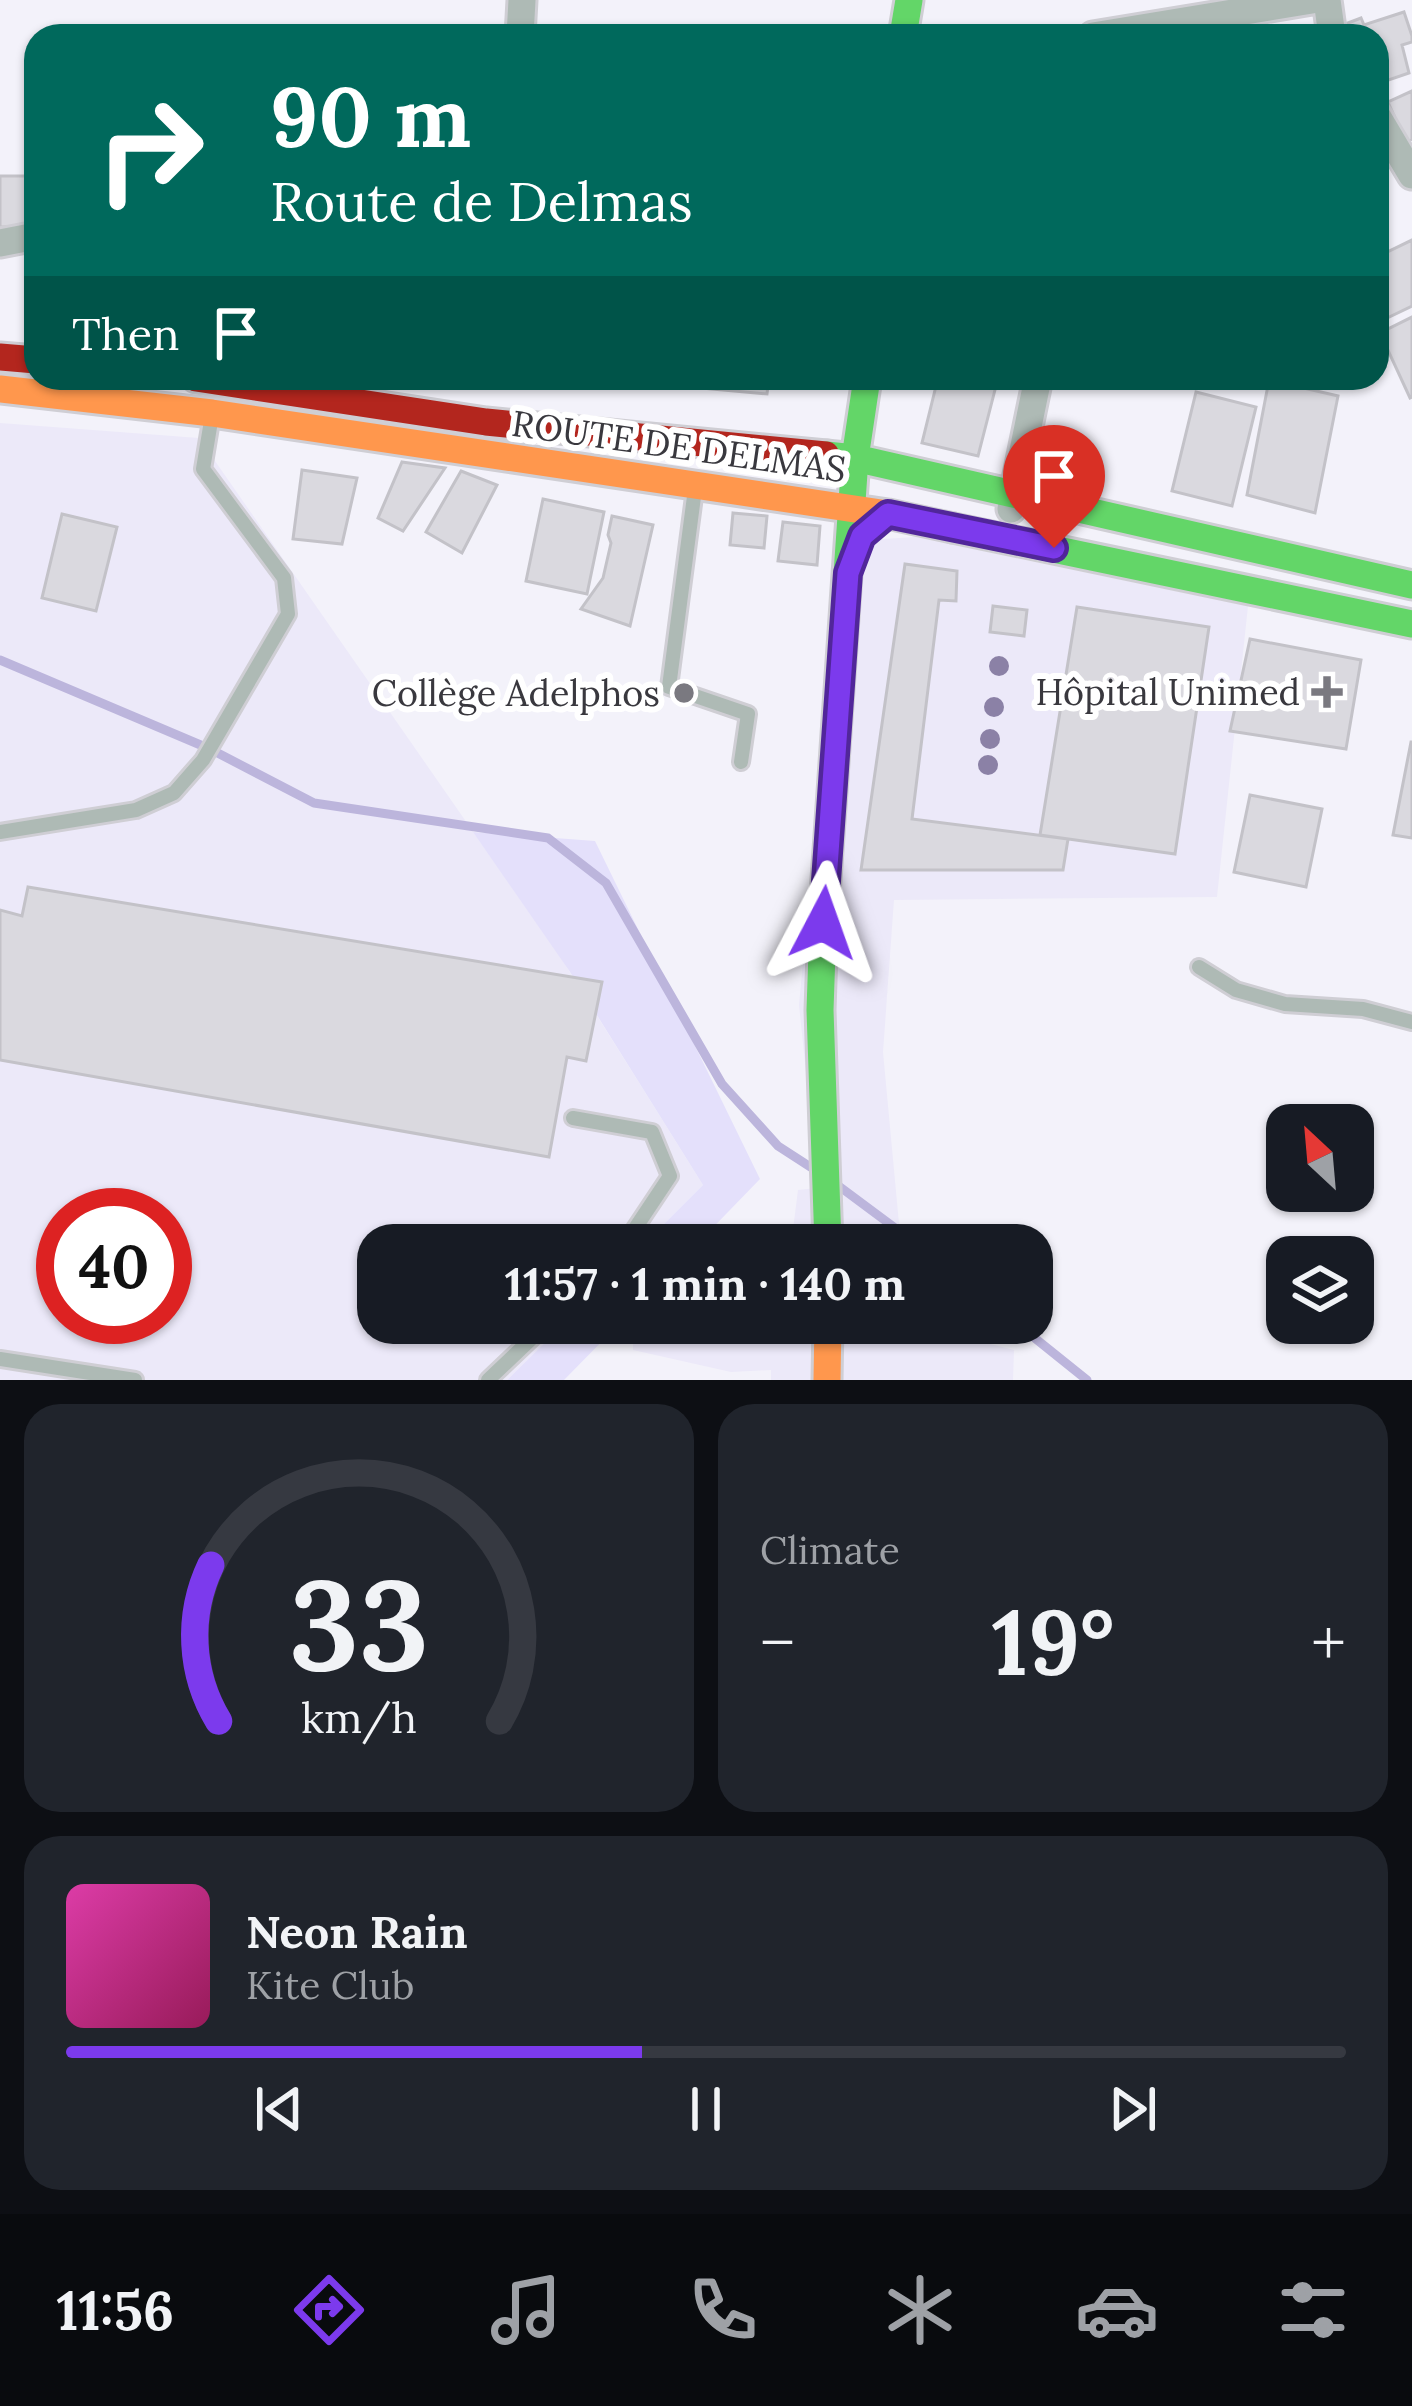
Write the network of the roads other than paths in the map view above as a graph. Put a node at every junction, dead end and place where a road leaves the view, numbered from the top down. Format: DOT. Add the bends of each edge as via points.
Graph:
graph roads {
  1 [pos="1312,0"];
  2 [pos="1170,24"];
  3 [pos="1389,136"];
  4 [pos="1412,175"];
  5 [pos="0,389"];
  6 [pos="209,390"];
  7 [pos="273,390"];
  8 [pos="866,390"];
  9 [pos="869,390"];
  10 [pos="1035,390"];
  11 [pos="212,413"];
  12 [pos="855,458"];
  13 [pos="911,469"];
  14 [pos="696,484"];
  15 [pos="1013,495"];
  16 [pos="807,502"];
  17 [pos="853,508"];
  18 [pos="888,514"];
  19 [pos="1005,537"];
  20 [pos="848,573"];
  21 [pos="1412,585"];
  22 [pos="1412,624"];
  23 [pos="741,762"];
  24 [pos="0,832"];
  25 [pos="1199,967"];
  26 [pos="1412,1022"];
  27 [pos="573,1118"];
  28 [pos="638,1224"];
  29 [pos="828,1224"];
  30 [pos="526,1344"];
  31 [pos="828,1344"];
  32 [pos="0,1358"];
  33 [pos="135,1380"];
  34 [pos="488,1380"];
  35 [pos="827,1380"];
  1 -- 2 [label="street"];
  3 -- 4 [label="street"];
  5 -- 11 [label="main road, ROUTE DE DELMAS"];
  6 -- 11 [label="lane"];
  7 -- 12 [label="main road, ROUTE DE DELMAS" via="486,422"];
  8 -- 12 [label="main road"];
  9 -- 13 [label="main road" via="880,439"];
  10 -- 15 [label="street"];
  11 -- 14 [label="main road, ROUTE DE DELMAS"];
  11 -- 24 [label="lane" via="203,469 284,578 288,614 203,760 174,793 136,810"];
  12 -- 13 [label="main road, ROUTE DE DELMAS"];
  12 -- 17 [label="main road"];
  13 -- 15 [label="main road, ROUTE DE DELMAS"];
  14 -- 16 [label="main road, ROUTE DE DELMAS"];
  14 -- 23 [label="lane" via="669,687 748,714"];
  15 -- 19 [label="street"];
  15 -- 21 [label="main road, ROUTE DE DELMAS"];
  16 -- 17 [label="main road, ROUTE DE DELMAS"];
  16 -- 20 [label="main road" via="839,536"];
  17 -- 18 [label="main road, ROUTE DE DELMAS"];
  17 -- 20 [label="main road"];
  18 -- 19 [label="main road, ROUTE DE DELMAS"];
  18 -- 20 [label="main road" via="862,536"];
  19 -- 22 [label="main road, ROUTE DE DELMAS"];
  20 -- 29 [label="main road" via="820,1010"];
  25 -- 26 [label="lane" via="1236,990 1285,1004"];
  27 -- 28 [label="lane" via="652,1132 670,1176"];
  30 -- 34 [label="lane"];
  31 -- 35 [label="main road"];
  32 -- 33 [label="lane"];
}
